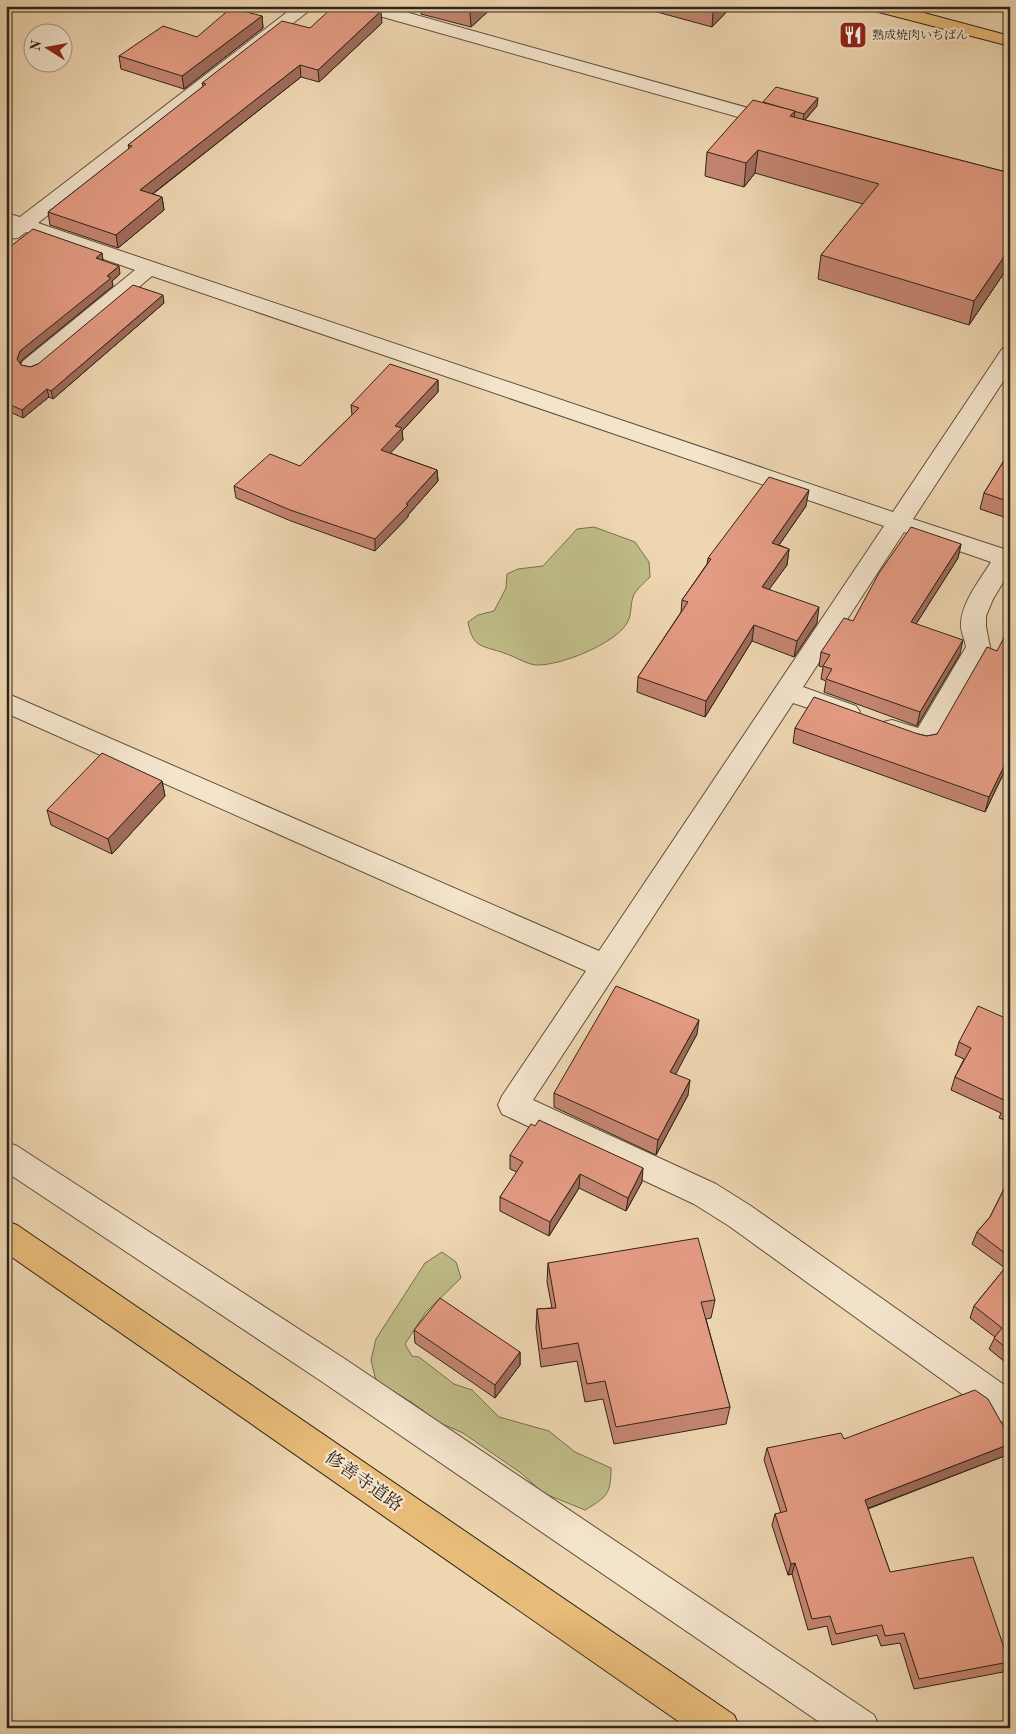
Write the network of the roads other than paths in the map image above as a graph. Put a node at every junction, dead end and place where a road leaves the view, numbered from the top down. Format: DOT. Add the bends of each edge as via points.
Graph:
graph roads {
  1 [pos="306,6"];
  2 [pos="364,6"];
  3 [pos="878,6"];
  4 [pos="1010,41"];
  5 [pos="791,127"];
  6 [pos="12,227"];
  7 [pos="149,268"];
  8 [pos="1010,354"];
  9 [pos="30,366"];
  10 [pos="899,524"];
  11 [pos="1007,559"];
  12 [pos="788,691"];
  13 [pos="6,702"];
  14 [pos="604,966"];
  15 [pos="6,1155"];
  16 [pos="6,1235"];
  17 [pos="1010,1409"];
  18 [pos="721,1728"];
  19 [pos="861,1728"];
  1 -- 6 [label="street"];
  2 -- 5 [label="street"];
  3 -- 4 [label="highway"];
  6 -- 7 [label="street"];
  7 -- 9 [label="street"];
  7 -- 10 [label="street"];
  8 -- 10 [label="street"];
  10 -- 11 [label="street"];
  10 -- 12 [label="street"];
  11 -- 12 [label="street" via="975,613 973,626 978,647 924,740"];
  12 -- 14 [label="street"];
  13 -- 14 [label="street"];
  14 -- 17 [label="street" via="513,1105 705,1194"];
  15 -- 19 [label="street" via="333,1370"];
  16 -- 18 [label="highway, 修善寺道路"];
}
